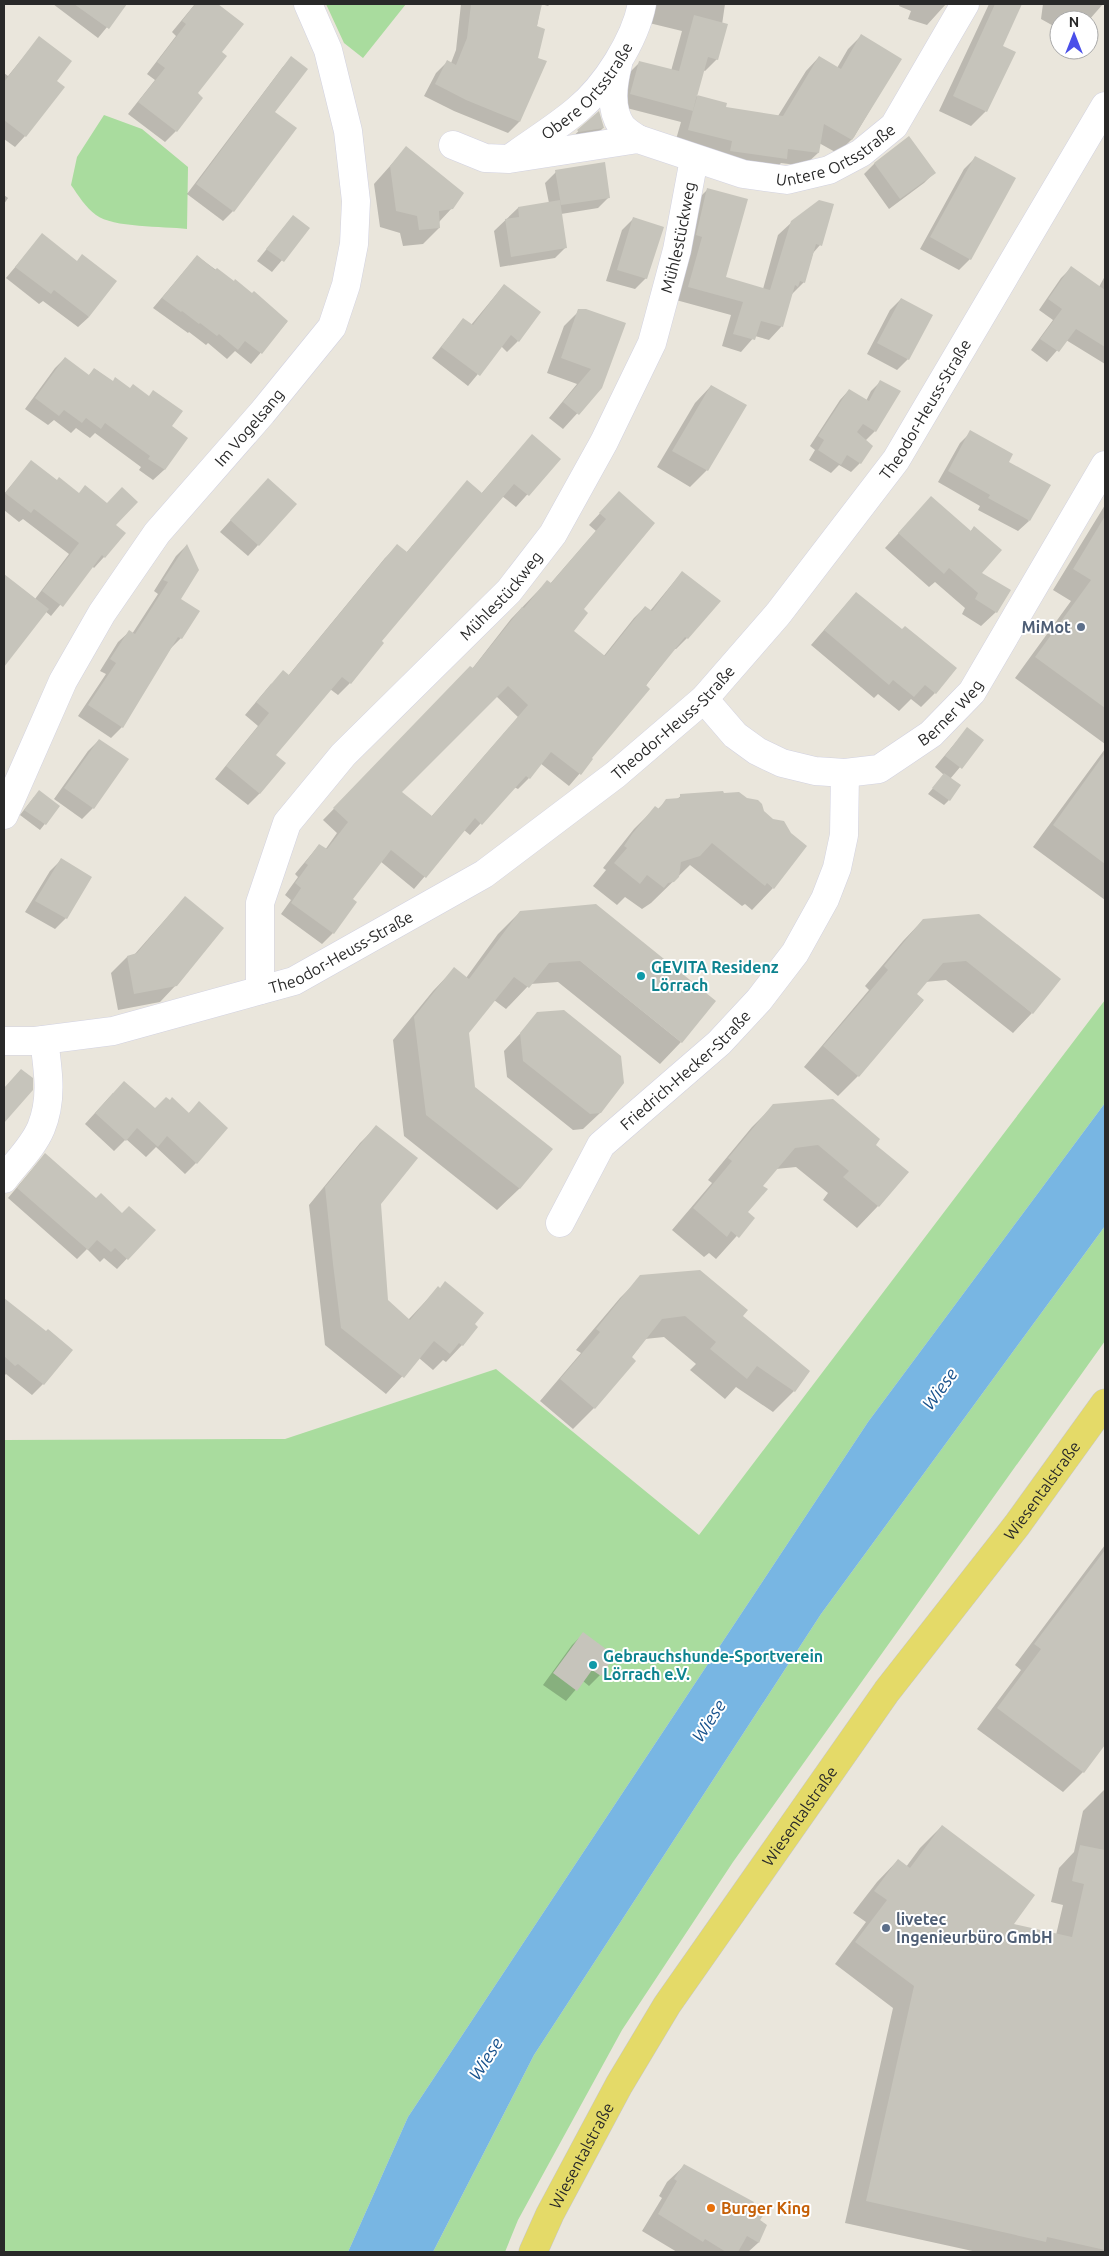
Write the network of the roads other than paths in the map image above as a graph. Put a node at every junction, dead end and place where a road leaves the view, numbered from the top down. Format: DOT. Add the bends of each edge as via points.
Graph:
graph roads {
  1 [pos="308,4"];
  2 [pos="642,4"];
  3 [pos="965,4"];
  4 [pos="620,58"];
  5 [pos="1105,106"];
  6 [pos="638,139"];
  7 [pos="453,145"];
  8 [pos="509,159"];
  9 [pos="694,159"];
  10 [pos="1105,464"];
  11 [pos="704,699"];
  12 [pos="845,773"];
  13 [pos="4,815"];
  14 [pos="260,990"];
  15 [pos="44,1040"];
  16 [pos="4,1041"];
  17 [pos="4,1179"];
  18 [pos="560,1222"];
  19 [pos="1105,1403"];
  20 [pos="533,2252"];
  1 -- 13 [label="street, Im Vogelsang" via="328,50 345,122 356,201 354,244 346,285 332,327 157,533 102,613 63,681"];
  2 -- 4 [label="street, Obere Ortsstraße" via="640,17"];
  3 -- 9 [label="street, Untere Ortsstraße" via="894,126 861,153 829,170 787,180 743,174"];
  4 -- 6 [label="street, Untere Ortsstraße" via="612,86 615,107 622,127"];
  4 -- 8 [label="street, Obere Ortsstraße" via="578,109"];
  5 -- 11 [label="street, Theodor-Heuss-Straße" via="896,460 778,614"];
  6 -- 8 [label="street, Untere Ortsstraße"];
  6 -- 9 [label="street, Untere Ortsstraße"];
  7 -- 8 [label="street, Untere Ortsstraße" via="485,158"];
  9 -- 14 [label="street, Mühlestückweg" via="677,250 652,343 554,534 509,591 343,755 287,823 260,903"];
  10 -- 12 [label="street, Berner Weg" via="972,692 931,734 879,769"];
  11 -- 12 [label="street, Berner Weg" via="735,735 757,751 782,763"];
  11 -- 14 [label="street, Theodor-Heuss-Straße" via="615,775 484,874 294,981"];
  12 -- 18 [label="street, Friedrich-Hecker-Straße" via="844,835 837,868 825,899 795,953 720,1043 601,1145"];
  14 -- 15 [label="street, Theodor-Heuss-Straße" via="113,1031"];
  15 -- 16 [label="street, Theodor-Heuss-Straße"];
  15 -- 17 [label="street" via="49,1100 41,1129"];
  19 -- 20 [label="main road, Wiesentalstraße" via="1017,1525 887,1692 667,2004 619,2084"];
}
